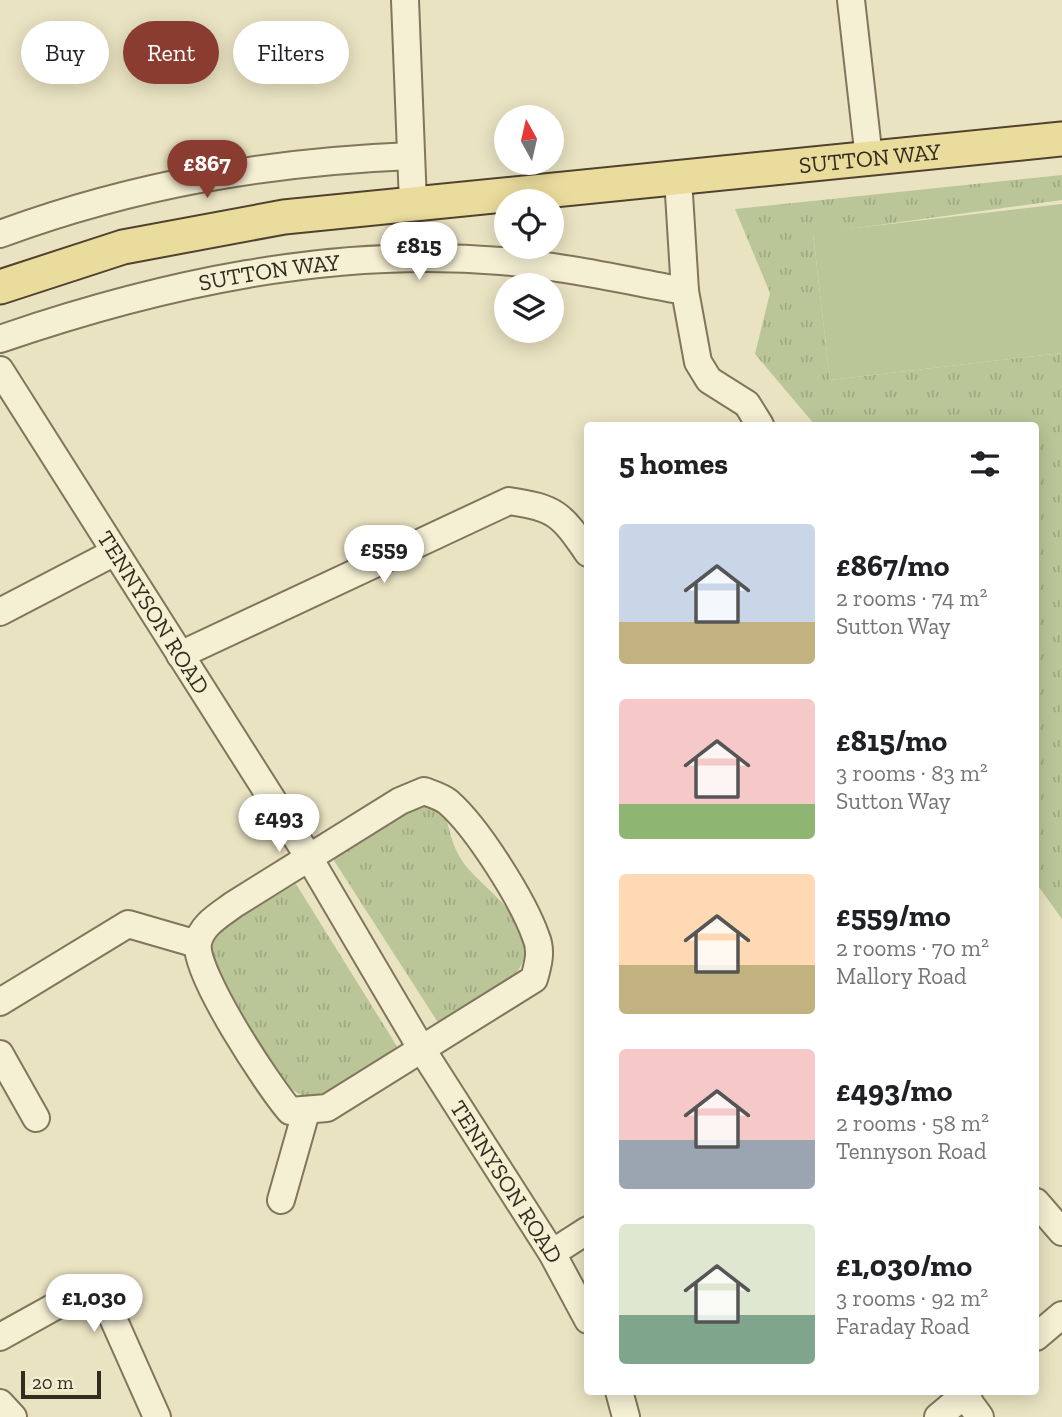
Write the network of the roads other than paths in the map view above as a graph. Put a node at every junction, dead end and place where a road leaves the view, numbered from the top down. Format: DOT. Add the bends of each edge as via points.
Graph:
graph roads {
  1 [pos="405,0"];
  2 [pos="851,0"];
  3 [pos="1062,139"];
  4 [pos="411,156"];
  5 [pos="869,159"];
  6 [pos="678,178"];
  7 [pos="413,203"];
  8 [pos="0,234"];
  9 [pos="0,287"];
  10 [pos="685,291"];
  11 [pos="0,339"];
  12 [pos="0,370"];
  13 [pos="758,422"];
  14 [pos="584,547"];
  15 [pos="115,552"];
  16 [pos="0,612"];
  17 [pos="180,655"];
  18 [pos="308,856"];
  19 [pos="197,944"];
  20 [pos="0,1002"];
  21 [pos="421,1048"];
  22 [pos="0,1054"];
  23 [pos="306,1112"];
  24 [pos="36,1118"];
  25 [pos="281,1200"];
  26 [pos="1039,1205"];
  27 [pos="1062,1232"];
  28 [pos="584,1233"];
  29 [pos="552,1253"];
  30 [pos="584,1313"];
  31 [pos="1062,1315"];
  32 [pos="1039,1334"];
  33 [pos="0,1337"];
  34 [pos="619,1395"];
  35 [pos="964,1395"];
  36 [pos="968,1395"];
  37 [pos="0,1403"];
  38 [pos="13,1417"];
  39 [pos="157,1417"];
  40 [pos="625,1417"];
  41 [pos="937,1417"];
  42 [pos="980,1417"];
  1 -- 4 [label="street"];
  2 -- 5 [label="street"];
  3 -- 5 [label="main road, SUTTON WAY"];
  4 -- 7 [label="street"];
  4 -- 8 [label="street" via="347,158 212,174 77,206"];
  5 -- 6 [label="main road, SUTTON WAY"];
  6 -- 7 [label="main road, SUTTON WAY"];
  6 -- 10 [label="street"];
  7 -- 9 [label="main road, SUTTON WAY" via="183,234 123,247"];
  10 -- 11 [label="street, SUTTON WAY" via="502,261 355,261 169,289"];
  10 -- 13 [label="street" via="698,362 709,380 747,404"];
  12 -- 15 [label="street, TENNYSON ROAD"];
  14 -- 17 [label="street" via="552,510 509,501"];
  15 -- 16 [label="street"];
  15 -- 17 [label="street, TENNYSON ROAD"];
  17 -- 18 [label="street, TENNYSON ROAD"];
  18 -- 19 [label="street" via="207,924"];
  18 -- 21 [label="street, TENNYSON ROAD"];
  18 -- 21 [label="street" via="424,791 446,800 470,823 512,890 537,938 540,957 534,979"];
  19 -- 20 [label="street" via="128,924"];
  19 -- 23 [label="street" via="202,970 272,1090 290,1111"];
  21 -- 23 [label="street" via="327,1108"];
  21 -- 29 [label="street, TENNYSON ROAD"];
  22 -- 24 [label="street"];
  23 -- 25 [label="street"];
  26 -- 27 [label="street"];
  28 -- 29 [label="street"];
  29 -- 30 [label="street, TENNYSON ROAD"];
  31 -- 32 [label="street"];
  33 -- 39 [label="street" via="72,1297 99,1299 108,1307"];
  34 -- 40 [label="street"];
  35 -- 41 [label="street"];
  36 -- 42 [label="street"];
  37 -- 38 [label="street"];
}
